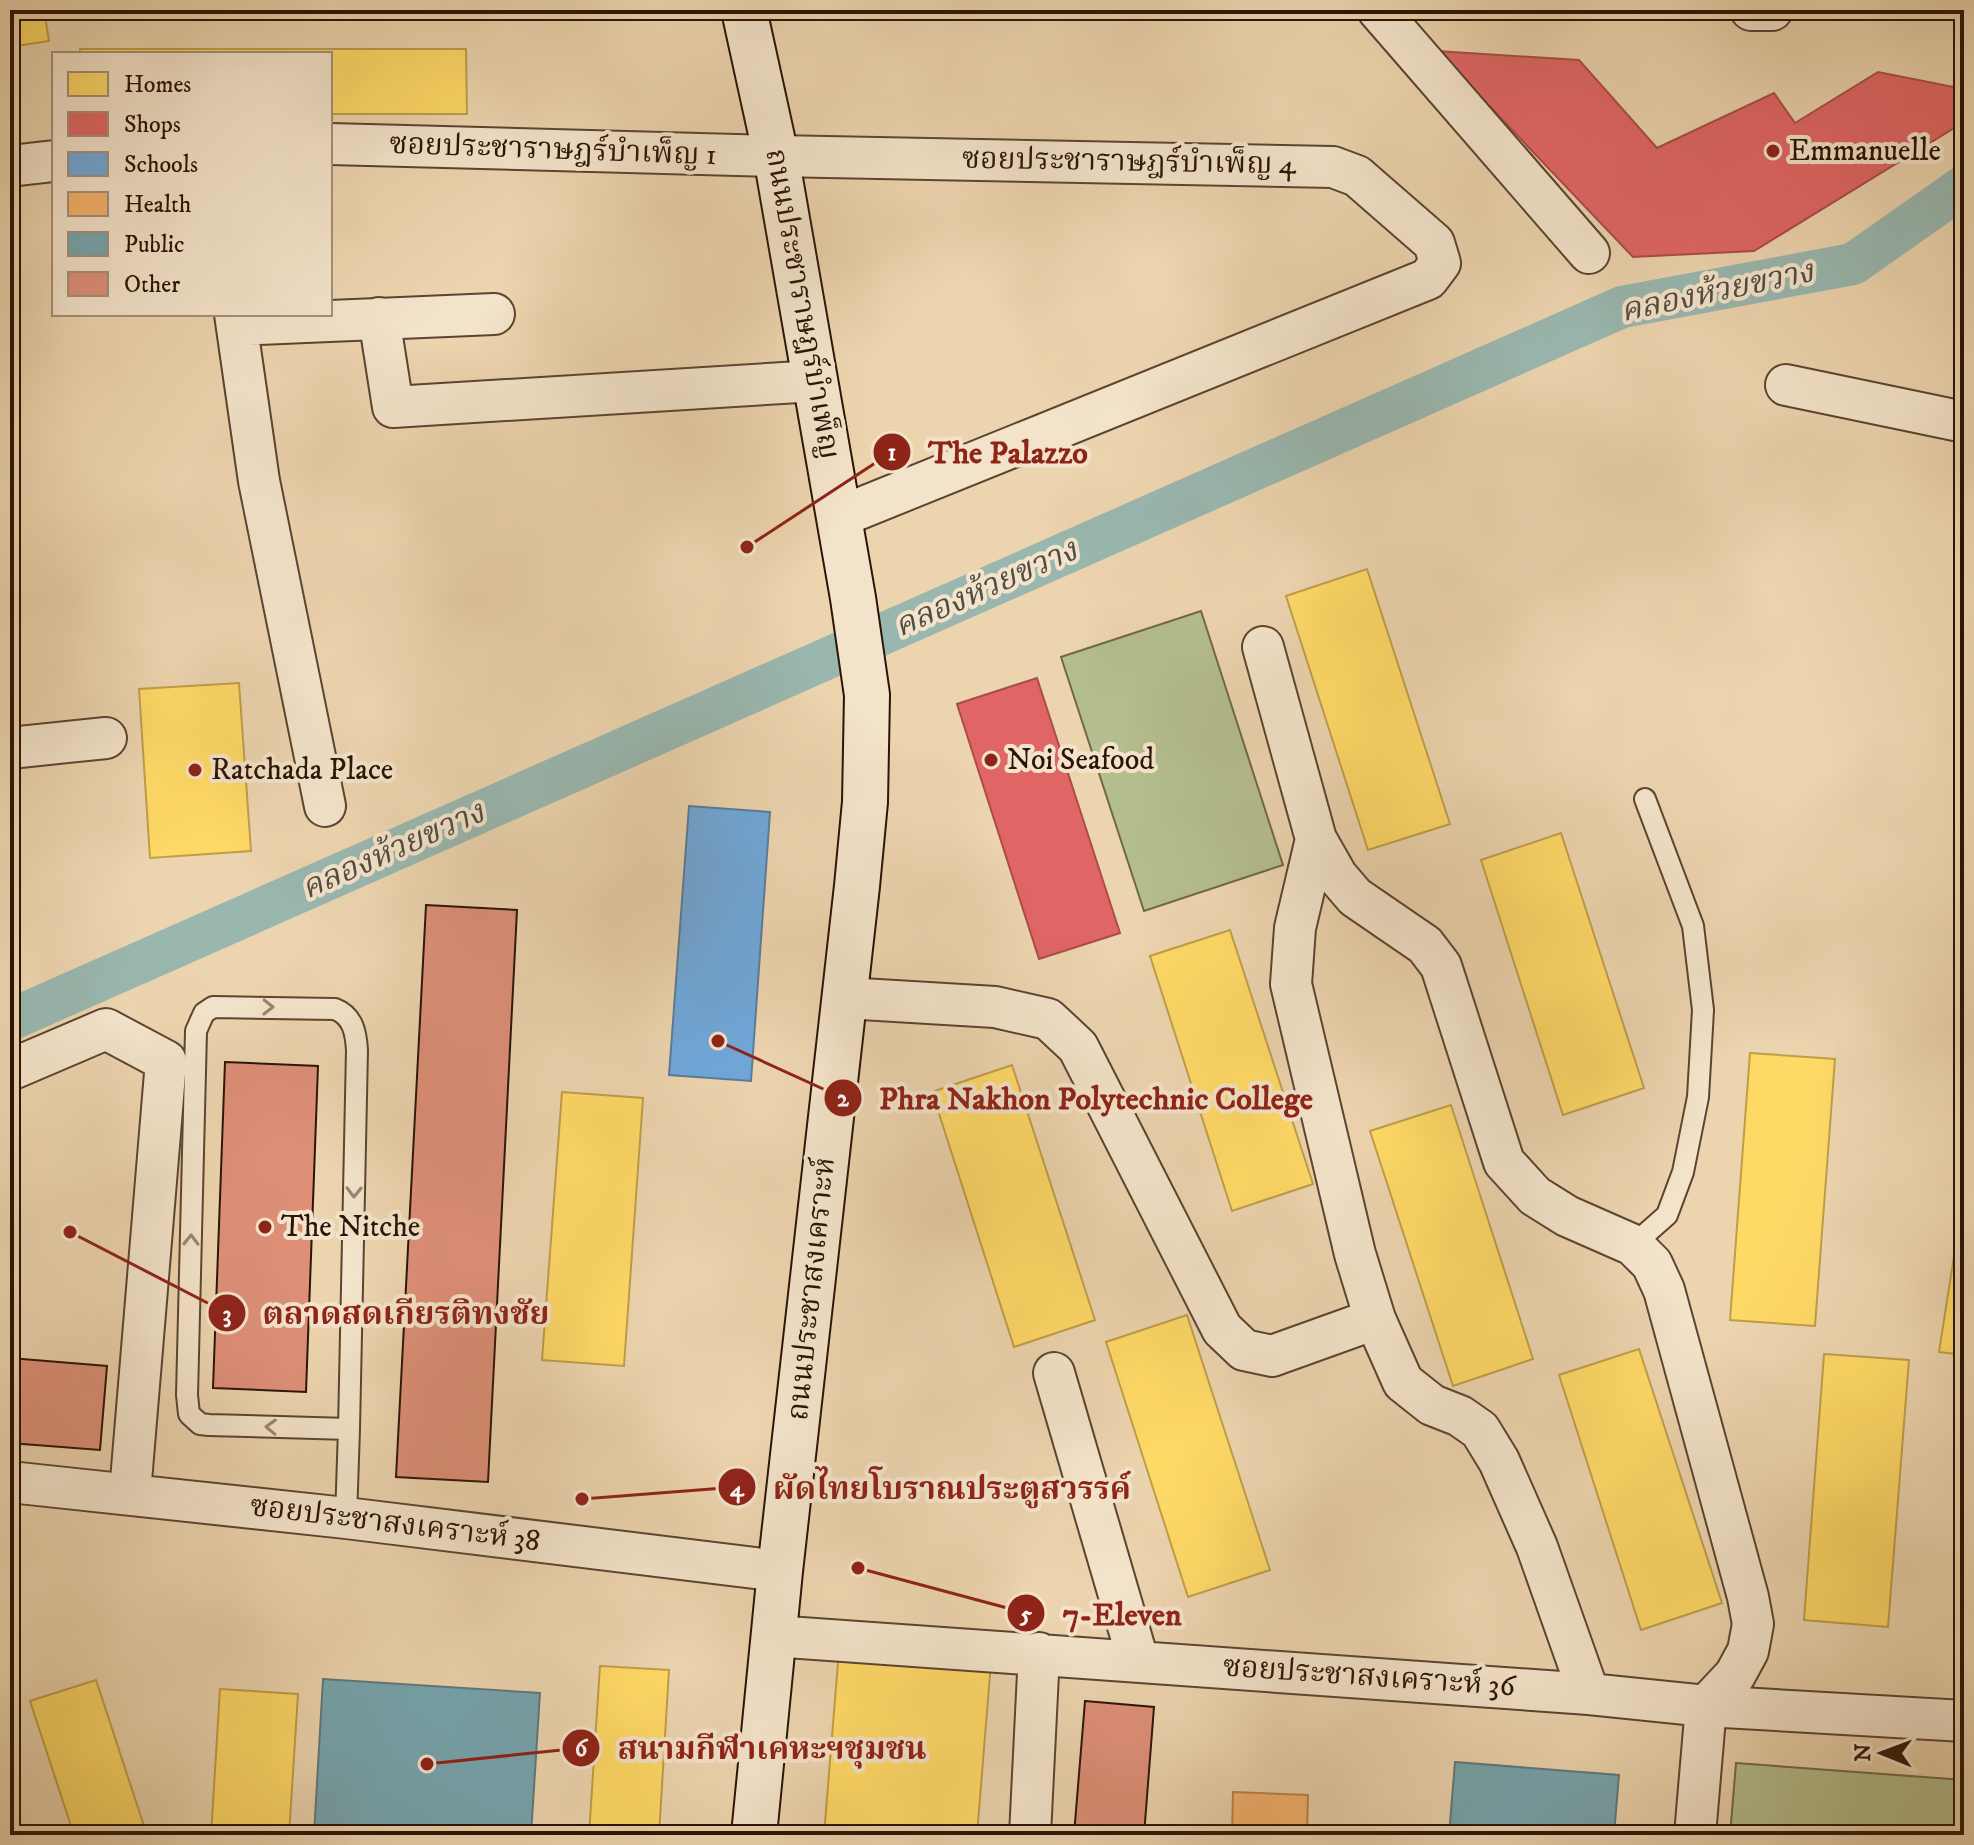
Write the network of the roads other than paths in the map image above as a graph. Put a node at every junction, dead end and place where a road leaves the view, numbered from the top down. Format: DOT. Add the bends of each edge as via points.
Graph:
graph roads {
  1 [pos="744,10"];
  2 [pos="1378,10"];
  3 [pos="1751,10"];
  4 [pos="1772,10"];
  5 [pos="332,144"];
  6 [pos="776,156"];
  7 [pos="52,161"];
  8 [pos="10,166"];
  9 [pos="1589,253"];
  10 [pos="494,314"];
  11 [pos="379,318"];
  12 [pos="236,320"];
  13 [pos="816,381"];
  14 [pos="1786,385"];
  15 [pos="1964,422"];
  16 [pos="839,517"];
  17 [pos="1263,647"];
  18 [pos="867,695"];
  19 [pos="106,738"];
  20 [pos="10,748"];
  21 [pos="1645,799"];
  22 [pos="325,806"];
  23 [pos="1316,839"];
  24 [pos="845,998"];
  25 [pos="10,1070"];
  26 [pos="1633,1245"];
  27 [pos="1375,1319"];
  28 [pos="1054,1373"];
  29 [pos="349,1429"];
  30 [pos="10,1482"];
  31 [pos="130,1493"];
  32 [pos="346,1518"];
  33 [pos="780,1571"];
  34 [pos="773,1636"];
  35 [pos="1039,1653"];
  36 [pos="1138,1660"];
  37 [pos="1589,1694"];
  38 [pos="1706,1706"];
  39 [pos="1964,1721"];
  40 [pos="754,1835"];
  41 [pos="1030,1835"];
  42 [pos="1695,1835"];
  1 -- 6 [label="main road, ถนนประชาราษฎร์บำเพ็ญ"];
  2 -- 9 [label="street"];
  3 -- 4 [label="street"];
  5 -- 6 [label="street, ซอยประชาราษฎร์บำเพ็ญ 1"];
  6 -- 13 [label="main road, ถนนประชาราษฎร์บำเพ็ญ"];
  6 -- 16 [label="street, ซอยประชาราษฎร์บำเพ็ญ 4" via="1333,167 1357,176 1434,243 1440,263 1428,279"];
  7 -- 8 [label="street"];
  10 -- 11 [label="street"];
  11 -- 12 [label="street"];
  11 -- 13 [label="street" via="393,407"];
  12 -- 22 [label="street" via="259,481"];
  13 -- 16 [label="main road, ถนนประชาราษฎร์บำเพ็ญ"];
  14 -- 15 [label="street"];
  16 -- 18 [label="main road, ถนนประชาราษฎร์บำเพ็ญ"];
  17 -- 23 [label="street"];
  18 -- 24 [label="main road, ถนนประชาสงเคราะห์" via="865,802"];
  19 -- 20 [label="street"];
  21 -- 26 [label="lane" via="1693,926 1703,1010 1698,1097 1683,1172 1667,1215"];
  23 -- 26 [label="street" via="1355,897 1425,945 1441,966 1504,1162 1535,1196"];
  23 -- 27 [label="street" via="1295,928 1291,984"];
  24 -- 27 [label="street" via="995,1007 1048,1019 1078,1047 1222,1329 1244,1350 1272,1356"];
  24 -- 33 [label="main road, ถนนประชาสงเคราะห์"];
  25 -- 31 [label="street" via="106,1029 166,1061"];
  26 -- 38 [label="street" via="1652,1264 1664,1290 1753,1624 1748,1651 1735,1675"];
  27 -- 37 [label="street" via="1403,1382 1432,1405 1480,1430 1499,1461 1537,1547"];
  28 -- 36 [label="street"];
  29 -- 29 [label="lane, one-way" via="209,1425 189,1414 196,1031 213,1007 335,1009 347,1016 354,1030"];
  29 -- 32 [label="lane"];
  30 -- 31 [label="street, ซอยประชาสงเคราะห์ 38"];
  31 -- 32 [label="street, ซอยประชาสงเคราะห์ 38"];
  32 -- 33 [label="street, ซอยประชาสงเคราะห์ 38"];
  33 -- 34 [label="main road, ถนนประชาสงเคราะห์"];
  34 -- 35 [label="street, ซอยประชาสงเคราะห์ 36"];
  34 -- 40 [label="main road, ถนนประชาสงเคราะห์"];
  35 -- 36 [label="street, ซอยประชาสงเคราะห์ 36"];
  35 -- 41 [label="street"];
  36 -- 37 [label="street, ซอยประชาสงเคราะห์ 36"];
  37 -- 38 [label="street, ซอยประชาสงเคราะห์ 36"];
  38 -- 39 [label="street, ซอยประชาสงเคราะห์ 36"];
  38 -- 42 [label="street"];
}
